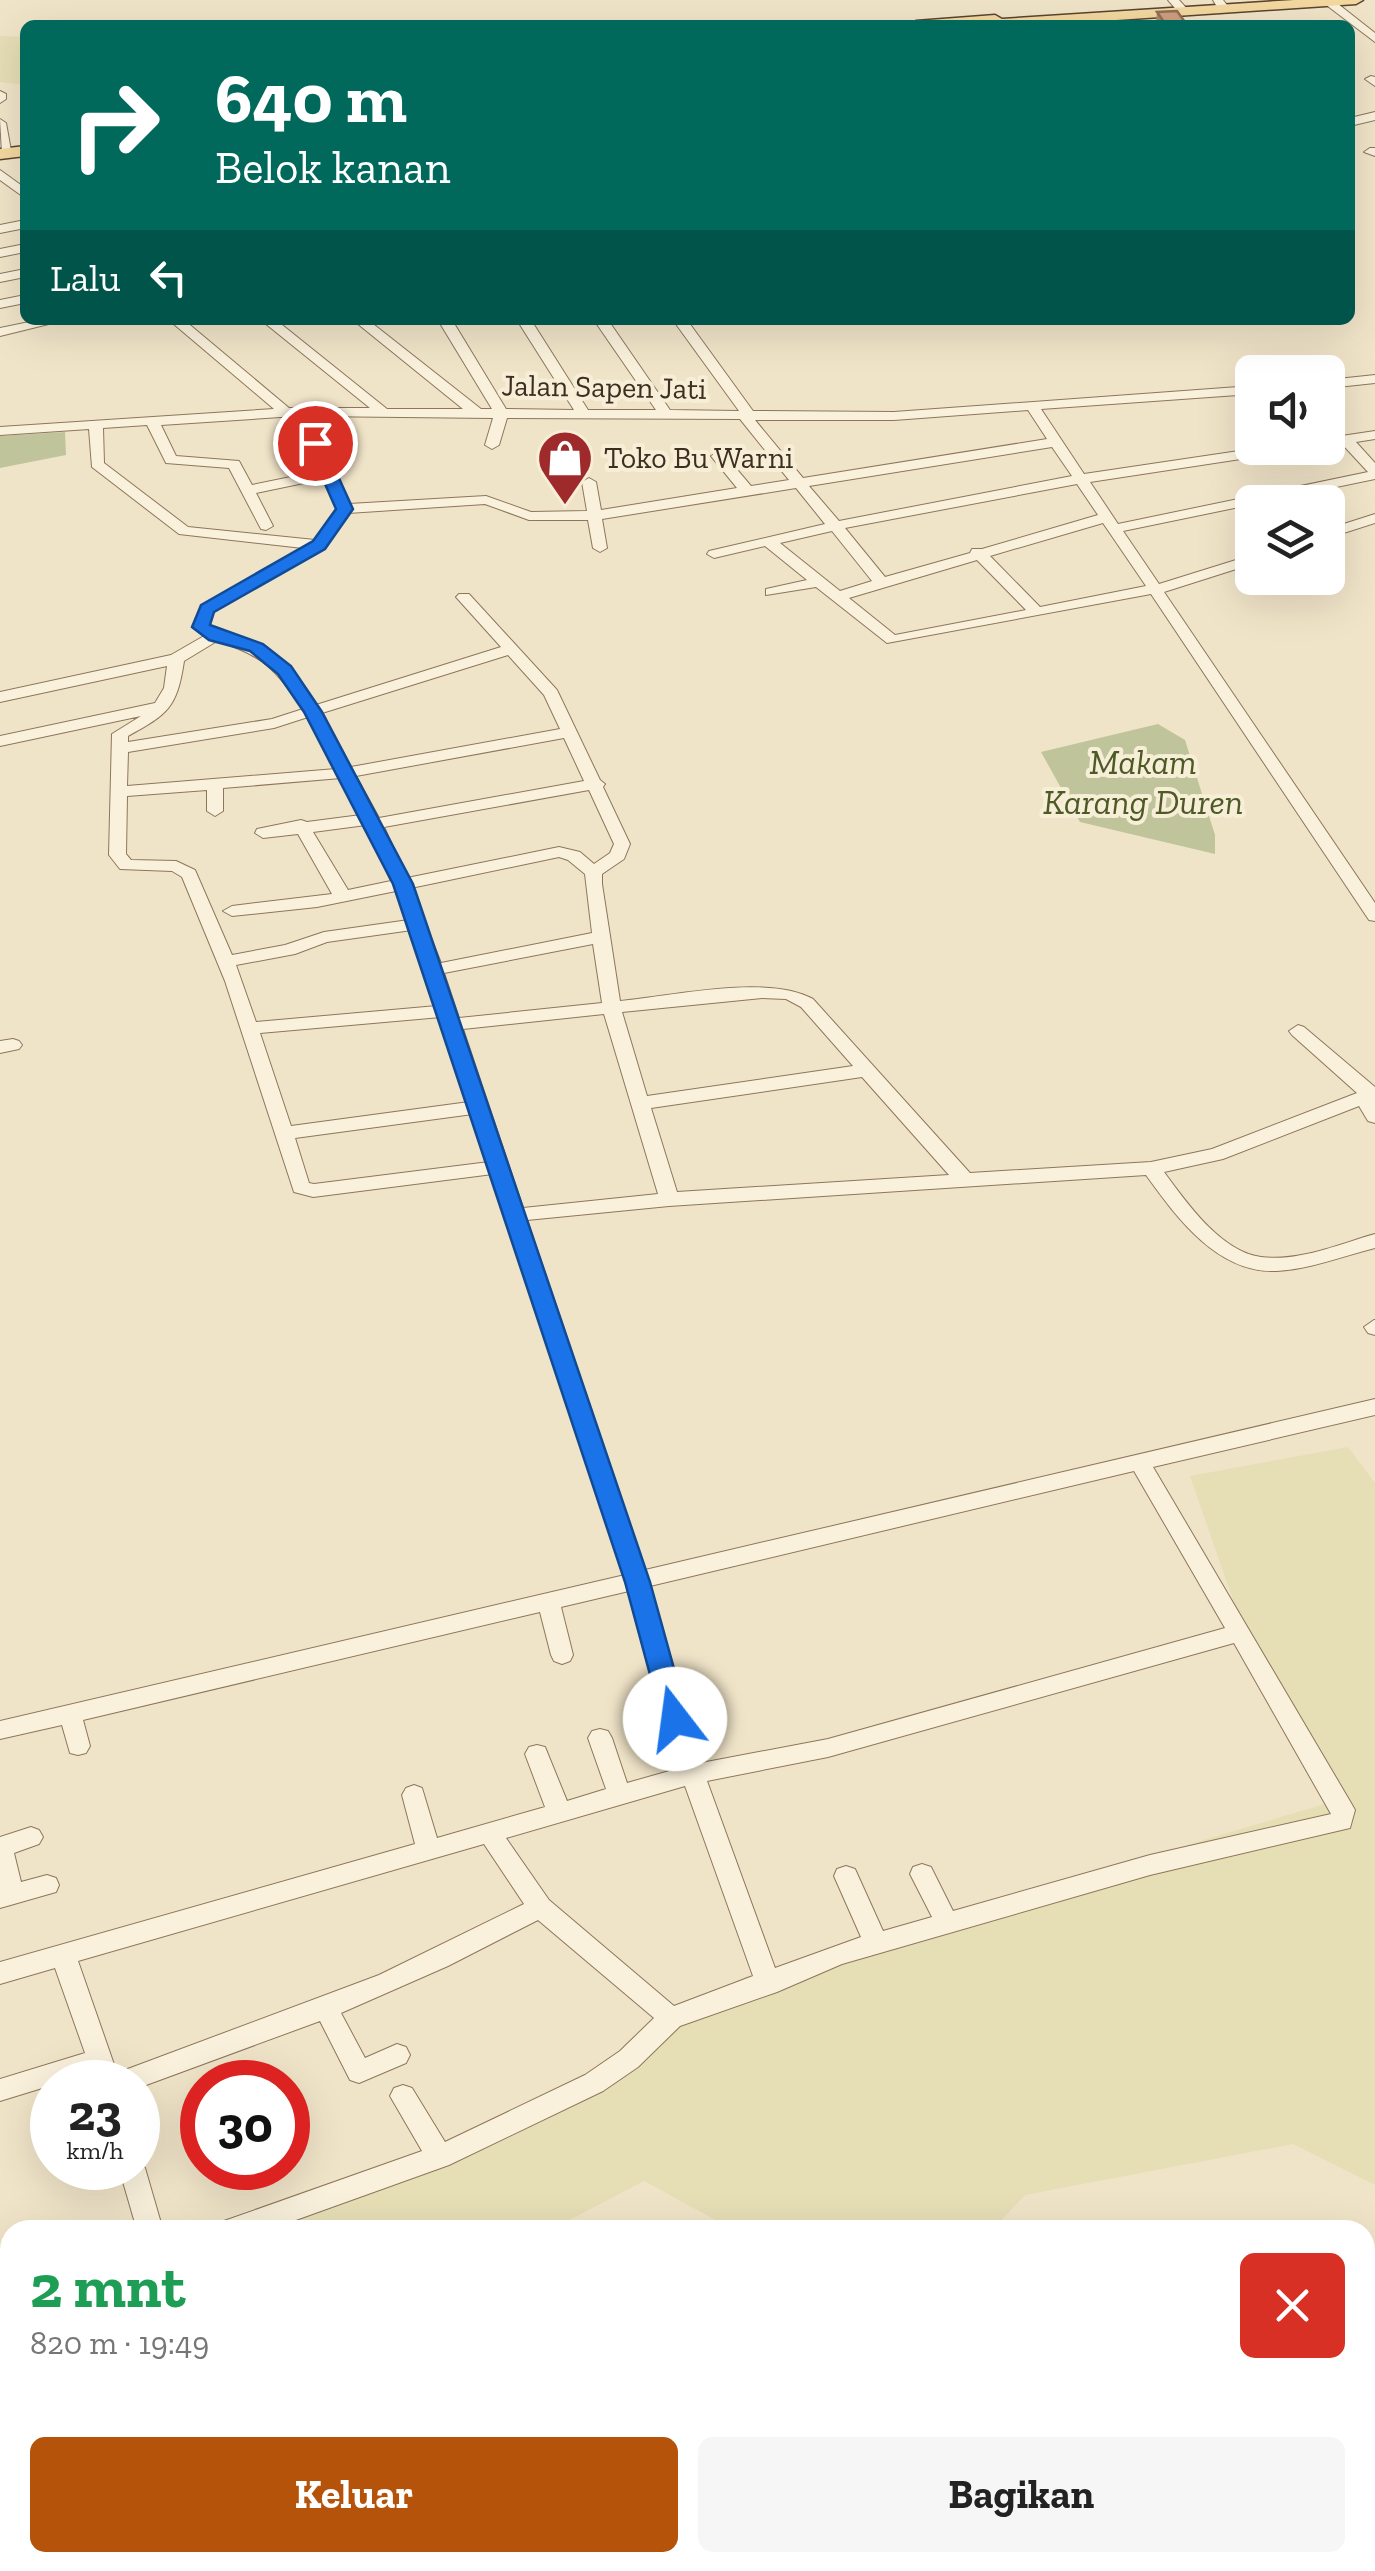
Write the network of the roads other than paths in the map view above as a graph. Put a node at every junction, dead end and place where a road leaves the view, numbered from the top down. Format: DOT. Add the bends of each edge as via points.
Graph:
graph roads {
  1 [pos="1290,0"];
  2 [pos="1356,0"];
  3 [pos="1220,2"];
  4 [pos="1329,2"];
  5 [pos="1254,4"];
  6 [pos="1179,6"];
  7 [pos="985,20"];
  8 [pos="1032,20"];
  9 [pos="1351,20"];
  10 [pos="1355,23"];
  11 [pos="1375,40"];
  12 [pos="0,123"];
  13 [pos="11,150"];
  14 [pos="0,174"];
  15 [pos="20,190"];
  16 [pos="34,325"];
  17 [pos="182,325"];
  18 [pos="274,325"];
  19 [pos="366,325"];
  20 [pos="448,325"];
  21 [pos="527,325"];
  22 [pos="604,325"];
  23 [pos="684,325"];
  24 [pos="0,332"];
  25 [pos="1375,379"];
  26 [pos="1345,382"];
  27 [pos="1235,391"];
  28 [pos="1033,408"];
  29 [pos="294,412"];
  30 [pos="383,412"];
  31 [pos="476,413"];
  32 [pos="500,413"];
  33 [pos="584,415"];
  34 [pos="667,416"];
  35 [pos="748,417"];
  36 [pos="152,421"];
  37 [pos="96,424"];
  38 [pos="0,431"];
  39 [pos="1375,435"];
  40 [pos="1346,440"];
  41 [pos="1056,442"];
  42 [pos="492,444"];
  43 [pos="1235,455"];
  44 [pos="718,456"];
  45 [pos="1368,456"];
  46 [pos="329,473"];
  47 [pos="1375,473"];
  48 [pos="1080,478"];
  49 [pos="590,482"];
  50 [pos="800,483"];
  51 [pos="273,484"];
  52 [pos="250,490"];
  53 [pos="747,492"];
  54 [pos="281,502"];
  55 [pos="344,509"];
  56 [pos="597,515"];
  57 [pos="1375,518"];
  58 [pos="1109,523"];
  59 [pos="834,525"];
  60 [pos="266,526"];
  61 [pos="1345,528"];
  62 [pos="768,541"];
  63 [pos="319,545"];
  64 [pos="600,548"];
  65 [pos="977,552"];
  66 [pos="714,554"];
  67 [pos="1235,565"];
  68 [pos="817,582"];
  69 [pos="882,583"];
  70 [pos="1154,589"];
  71 [pos="771,592"];
  72 [pos="464,596"];
  73 [pos="836,598"];
  74 [pos="1038,612"];
  75 [pos="206,626"];
  76 [pos="510,650"];
  77 [pos="176,659"];
  78 [pos="0,696"];
  79 [pos="162,706"];
  80 [pos="313,712"];
  81 [pos="566,733"];
  82 [pos="0,741"];
  83 [pos="120,748"];
  84 [pos="344,773"];
  85 [pos="598,784"];
  86 [pos="215,787"];
  87 [pos="119,792"];
  88 [pos="215,811"];
  89 [pos="372,822"];
  90 [pos="301,825"];
  91 [pos="262,833"];
  92 [pos="594,872"];
  93 [pos="403,884"];
  94 [pos="343,896"];
  95 [pos="232,912"];
  96 [pos="1375,916"];
  97 [pos="419,924"];
  98 [pos="601,937"];
  99 [pos="225,962"];
  100 [pos="433,970"];
  101 [pos="612,1010"];
  102 [pos="450,1018"];
  103 [pos="250,1028"];
  104 [pos="1298,1031"];
  105 [pos="868,1070"];
  106 [pos="1370,1096"];
  107 [pos="641,1102"];
  108 [pos="477,1107"];
  109 [pos="1375,1117"];
  110 [pos="285,1133"];
  111 [pos="498,1167"];
  112 [pos="1151,1168"];
  113 [pos="964,1178"];
  114 [pos="668,1199"];
  115 [pos="515,1215"];
  116 [pos="1375,1241"];
  117 [pos="1375,1407"];
  118 [pos="1139,1460"];
  119 [pos="638,1582"];
  120 [pos="549,1601"];
  121 [pos="1239,1633"];
  122 [pos="562,1655"];
  123 [pos="71,1716"];
  124 [pos="0,1730"];
  125 [pos="600,1738"];
  126 [pos="78,1746"];
  127 [pos="537,1754"];
  128 [pos="693,1774"];
  129 [pos="619,1794"];
  130 [pos="414,1795"];
  131 [pos="559,1811"];
  132 [pos="488,1831"];
  133 [pos="31,1837"];
  134 [pos="428,1848"];
  135 [pos="922,1874"];
  136 [pos="846,1876"];
  137 [pos="48,1885"];
  138 [pos="6,1897"];
  139 [pos="540,1907"];
  140 [pos="947,1923"];
  141 [pos="876,1944"];
  142 [pos="64,1955"];
  143 [pos="0,1974"];
  144 [pos="768,1984"];
  145 [pos="325,2007"];
  146 [pos="671,2018"];
  147 [pos="397,2055"];
  148 [pos="99,2060"];
  149 [pos="160,2069"];
  150 [pos="30,2084"];
  151 [pos="0,2090"];
  152 [pos="403,2096"];
  153 [pos="440,2157"];
  154 [pos="138,2190"];
  155 [pos="147,2220"];
  156 [pos="261,2220"];
  1 -- 5 [label="main road"];
  2 -- 4 [label="main road"];
  3 -- 5 [label="main road"];
  3 -- 6 [label="main road"];
  4 -- 5 [label="main road"];
  4 -- 9 [label="street"];
  5 -- 6 [label="main road"];
  6 -- 7 [label="main road"];
  6 -- 8 [label="main road"];
  10 -- 11 [label="street"];
  12 -- 13 [label="street"];
  14 -- 15 [label="street"];
  16 -- 24 [label="street"];
  17 -- 29 [label="street"];
  18 -- 30 [label="street"];
  19 -- 31 [label="street"];
  20 -- 32 [label="street"];
  21 -- 33 [label="street"];
  22 -- 34 [label="street"];
  23 -- 35 [label="street"];
  25 -- 26 [label="street"];
  27 -- 28 [label="street, Jalan Sapen Jati"];
  28 -- 35 [label="street, Jalan Sapen Jati"];
  28 -- 41 [label="street"];
  29 -- 30 [label="street, Jalan Sapen Jati"];
  29 -- 36 [label="street, Jalan Sapen Jati"];
  29 -- 46 [label="street"];
  30 -- 31 [label="street, Jalan Sapen Jati"];
  31 -- 32 [label="street, Jalan Sapen Jati"];
  32 -- 33 [label="street, Jalan Sapen Jati"];
  32 -- 42 [label="street"];
  33 -- 34 [label="street, Jalan Sapen Jati"];
  34 -- 35 [label="street, Jalan Sapen Jati"];
  35 -- 50 [label="street"];
  36 -- 37 [label="street, Jalan Sapen Jati"];
  36 -- 52 [label="street" via="169,459 231,462"];
  37 -- 38 [label="street, Jalan Sapen Jati"];
  37 -- 63 [label="street" via="96,464 175,526 201,536"];
  39 -- 40 [label="street"];
  40 -- 45 [label="street"];
  41 -- 48 [label="street"];
  41 -- 50 [label="street"];
  43 -- 48 [label="street"];
  44 -- 53 [label="street"];
  45 -- 47 [label="street"];
  46 -- 51 [label="street"];
  46 -- 55 [label="street"];
  47 -- 58 [label="street"];
  48 -- 58 [label="street"];
  48 -- 59 [label="street"];
  49 -- 56 [label="street"];
  50 -- 53 [label="street"];
  50 -- 59 [label="street"];
  51 -- 52 [label="street"];
  51 -- 54 [label="street"];
  52 -- 60 [label="street"];
  53 -- 56 [label="street"];
  55 -- 56 [label="street" via="486,500 529,516"];
  55 -- 63 [label="street"];
  56 -- 64 [label="street"];
  57 -- 61 [label="street"];
  58 -- 65 [label="street"];
  58 -- 70 [label="street"];
  59 -- 62 [label="street"];
  59 -- 69 [label="street"];
  62 -- 66 [label="street"];
  62 -- 68 [label="street"];
  63 -- 75 [label="street" via="236,590"];
  65 -- 69 [label="street"];
  65 -- 74 [label="street"];
  67 -- 70 [label="street"];
  68 -- 71 [label="street"];
  68 -- 73 [label="street"];
  69 -- 73 [label="street"];
  70 -- 74 [label="street"];
  70 -- 96 [label="street"];
  72 -- 76 [label="street"];
  73 -- 74 [label="street" via="892,640"];
  75 -- 77 [label="street"];
  75 -- 80 [label="street" via="264,652"];
  76 -- 80 [label="street"];
  76 -- 81 [label="street" via="551,693"];
  77 -- 78 [label="street"];
  77 -- 79 [label="street"];
  79 -- 82 [label="street"];
  79 -- 83 [label="street" via="152,720 122,732"];
  80 -- 83 [label="street" via="224,734"];
  80 -- 84 [label="street"];
  81 -- 84 [label="street"];
  81 -- 85 [label="street"];
  83 -- 87 [label="street"];
  84 -- 86 [label="street"];
  84 -- 89 [label="street"];
  85 -- 89 [label="street"];
  85 -- 92 [label="street" via="622,844"];
  86 -- 87 [label="street"];
  86 -- 88 [label="street"];
  87 -- 99 [label="street" via="118,860 186,870"];
  89 -- 90 [label="street"];
  89 -- 93 [label="street"];
  90 -- 91 [label="street"];
  90 -- 94 [label="street"];
  92 -- 93 [label="street" via="560,852"];
  92 -- 98 [label="street"];
  93 -- 94 [label="street"];
  93 -- 97 [label="street"];
  94 -- 95 [label="street"];
  97 -- 99 [label="street" via="324,937"];
  97 -- 100 [label="street"];
  98 -- 100 [label="street"];
  98 -- 101 [label="street"];
  99 -- 103 [label="street"];
  100 -- 102 [label="street"];
  101 -- 102 [label="street"];
  101 -- 105 [label="street" via="790,994 807,1003"];
  101 -- 107 [label="street"];
  102 -- 103 [label="street"];
  102 -- 108 [label="street"];
  103 -- 110 [label="street"];
  104 -- 106 [label="street"];
  105 -- 107 [label="street"];
  105 -- 113 [label="street"];
  106 -- 109 [label="street"];
  106 -- 112 [label="street" via="1216,1155"];
  107 -- 114 [label="street"];
  108 -- 110 [label="street"];
  108 -- 111 [label="street"];
  110 -- 111 [label="street" via="306,1190"];
  111 -- 115 [label="street"];
  112 -- 113 [label="street"];
  112 -- 116 [label="street" via="1176,1205 1248,1262 1276,1264"];
  113 -- 114 [label="street"];
  114 -- 115 [label="street"];
  115 -- 119 [label="street"];
  117 -- 118 [label="street"];
  118 -- 119 [label="street"];
  118 -- 121 [label="street"];
  119 -- 120 [label="street"];
  119 -- 128 [label="street"];
  120 -- 122 [label="street"];
  120 -- 123 [label="street"];
  121 -- 128 [label="street" via="828,1748"];
  121 -- 140 [label="street" via="1344,1810 1342,1821 1150,1865"];
  123 -- 124 [label="street"];
  123 -- 126 [label="street"];
  125 -- 129 [label="street"];
  127 -- 131 [label="street"];
  128 -- 129 [label="street"];
  128 -- 144 [label="street"];
  129 -- 131 [label="street"];
  130 -- 134 [label="street"];
  131 -- 132 [label="street"];
  132 -- 134 [label="street"];
  132 -- 139 [label="street"];
  133 -- 138 [label="street" via="1,1847"];
  134 -- 142 [label="street"];
  135 -- 140 [label="street"];
  136 -- 141 [label="street"];
  137 -- 138 [label="street"];
  139 -- 145 [label="street" via="480,1942"];
  139 -- 146 [label="street"];
  140 -- 141 [label="street"];
  141 -- 144 [label="street"];
  142 -- 143 [label="street"];
  142 -- 148 [label="street"];
  144 -- 146 [label="street"];
  145 -- 147 [label="street" via="359,2072"];
  145 -- 149 [label="street"];
  146 -- 153 [label="street" via="594,2083"];
  150 -- 151 [label="street"];
  152 -- 153 [label="street"];
  153 -- 156 [label="street"];
  154 -- 155 [label="street"];
}
